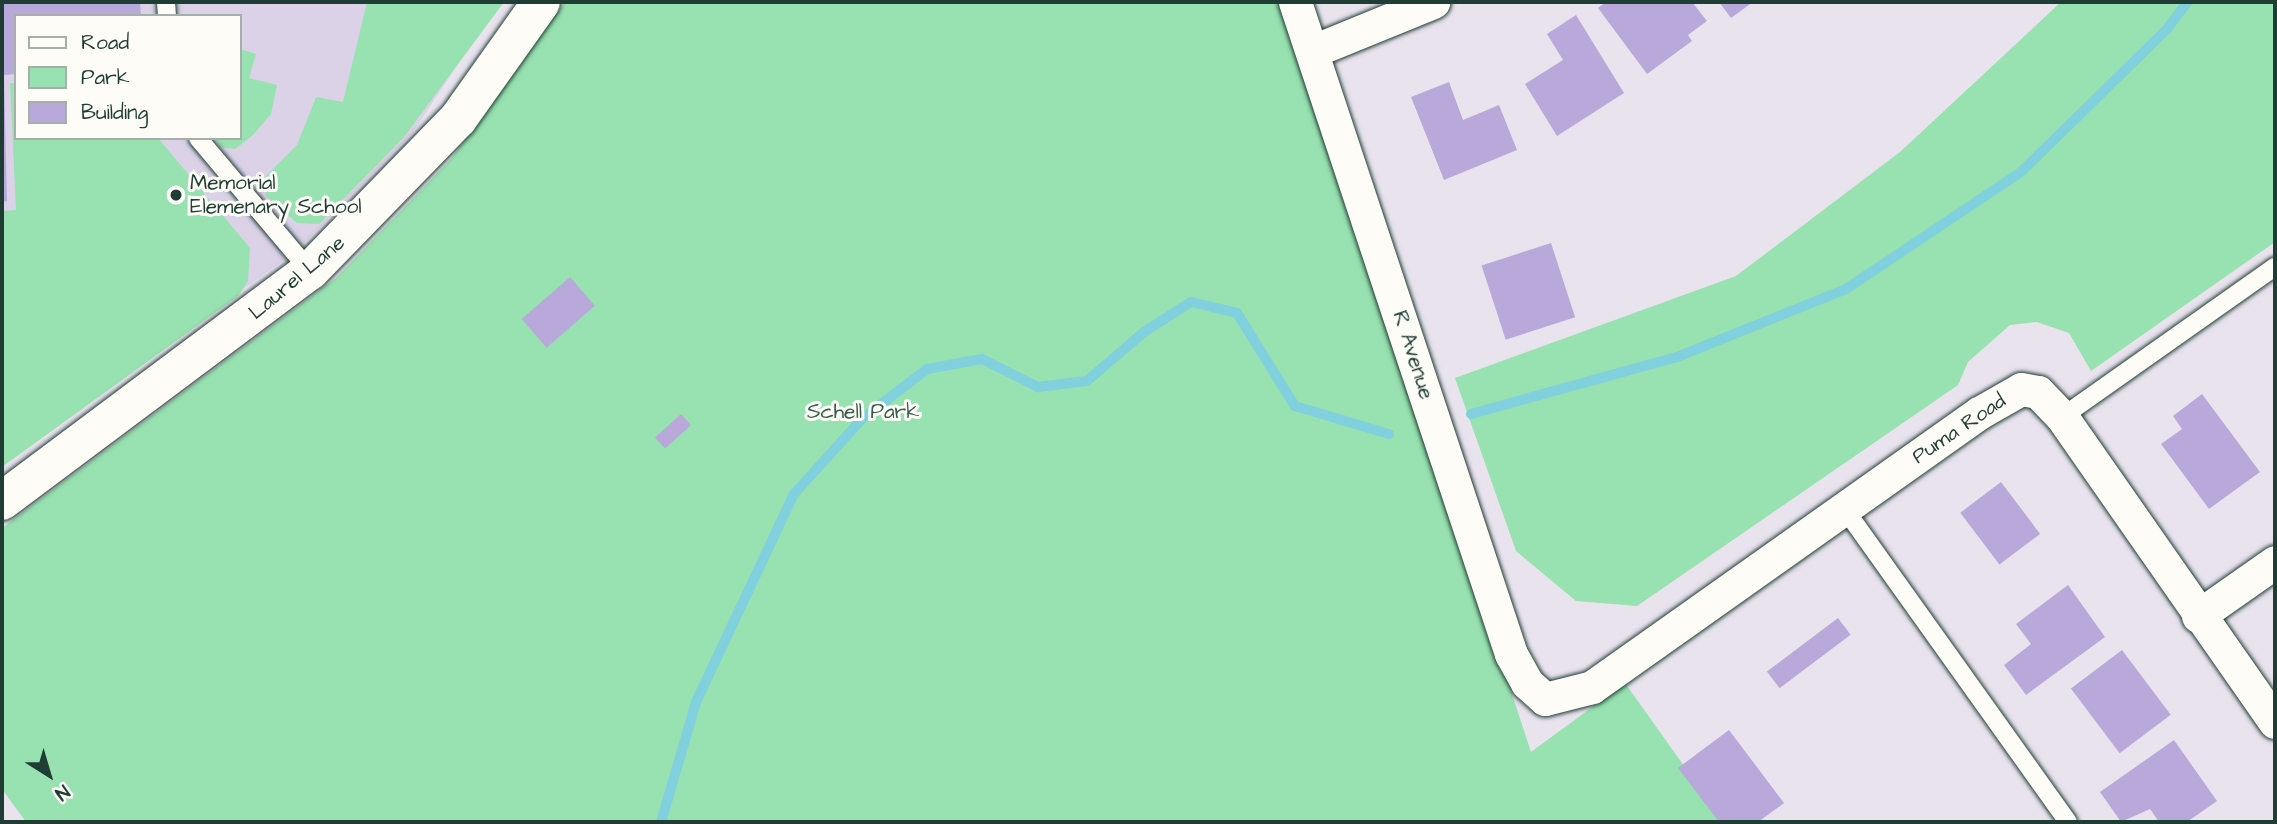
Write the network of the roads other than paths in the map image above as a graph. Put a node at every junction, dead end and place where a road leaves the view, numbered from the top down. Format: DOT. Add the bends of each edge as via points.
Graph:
graph roads {
  1 [pos="541,2"];
  2 [pos="1296,2"];
  3 [pos="1433,2"];
  4 [pos="1313,51"];
  5 [pos="200,140"];
  6 [pos="2275,267"];
  7 [pos="310,271"];
  8 [pos="2062,417"];
  9 [pos="2,501"];
  10 [pos="1844,508"];
  11 [pos="2275,562"];
  12 [pos="2198,616"];
  13 [pos="1545,699"];
  14 [pos="2275,722"];
  15 [pos="2068,822"];
  1 -- 7 [label="street, Laurel Lane" via="458,119"];
  2 -- 4 [label="street, R Avenue"];
  3 -- 4 [label="street"];
  4 -- 13 [label="street, R Avenue" via="1511,654 1527,683"];
  5 -- 7 [label="lane"];
  6 -- 8 [label="lane"];
  7 -- 9 [label="street, Laurel Lane"];
  8 -- 10 [label="street, Puma Road" via="2038,392 2007,395"];
  8 -- 12 [label="street, Puma Road"];
  10 -- 13 [label="street, Puma Road" via="1592,687"];
  10 -- 15 [label="lane"];
  11 -- 12 [label="street"];
  12 -- 14 [label="street, Puma Road"];
}
